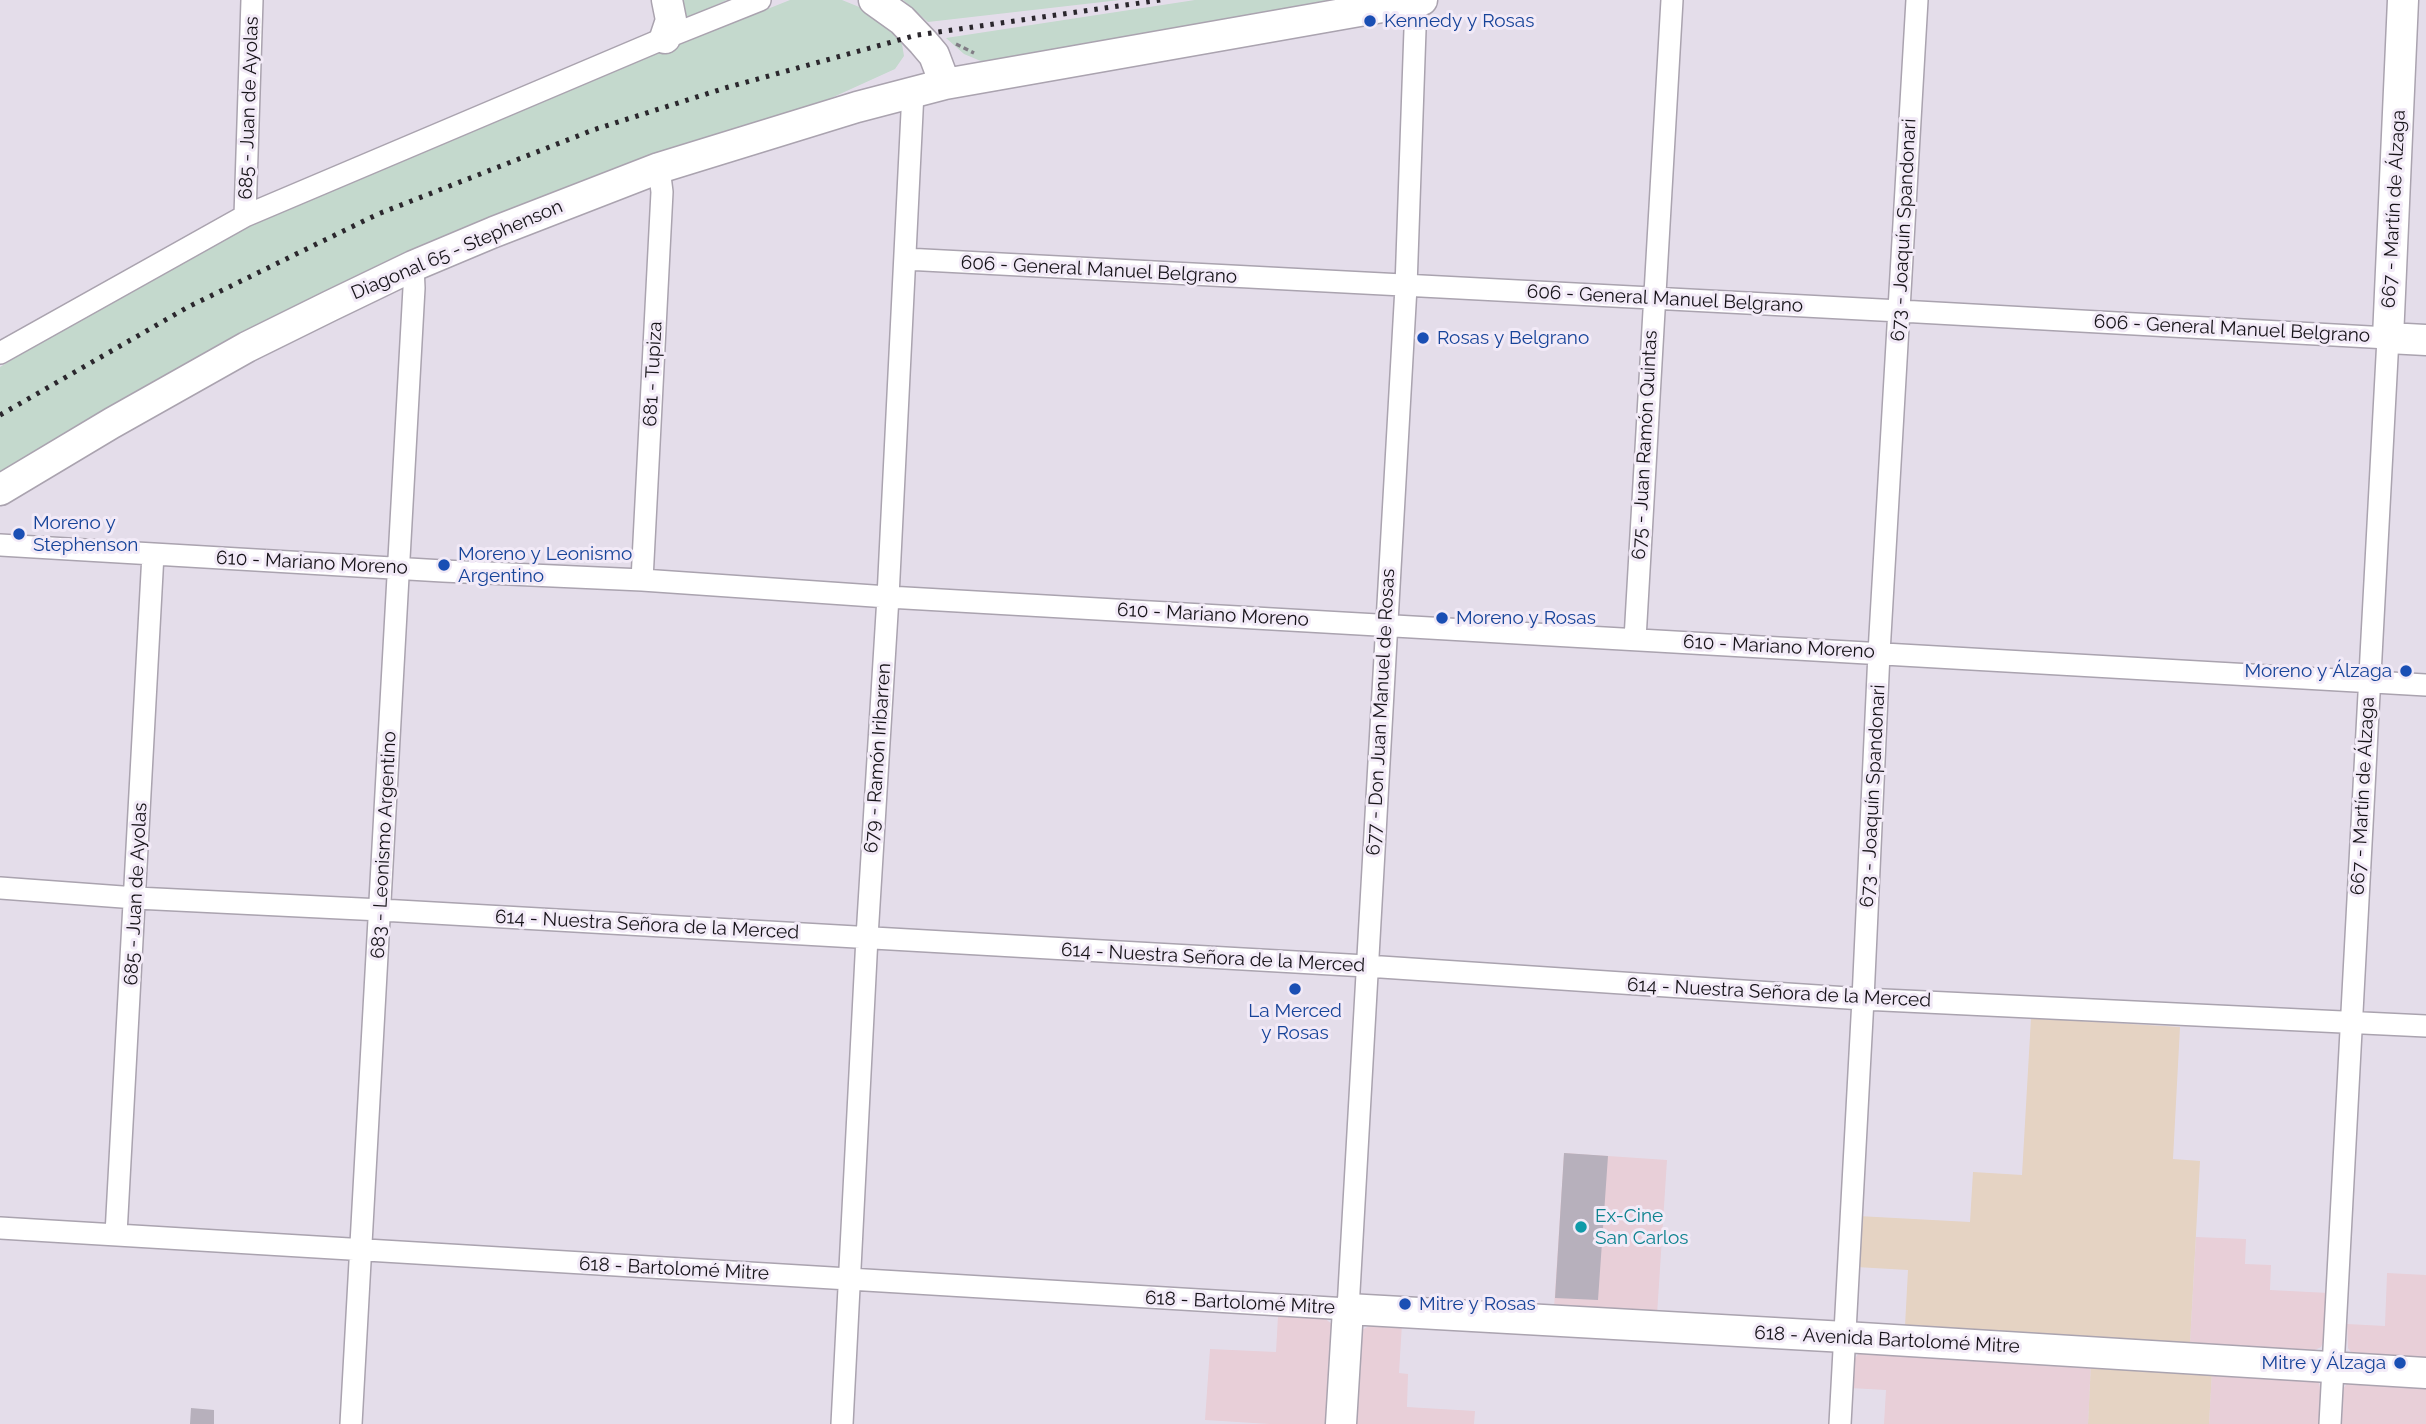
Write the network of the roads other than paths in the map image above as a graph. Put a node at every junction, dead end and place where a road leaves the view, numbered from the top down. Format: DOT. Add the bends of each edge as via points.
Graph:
graph roads {
  1 [pos="252,0"];
  2 [pos="667,0"];
  3 [pos="760,0"];
  4 [pos="874,0"];
  5 [pos="1419,0"];
  6 [pos="1672,0"];
  7 [pos="1917,0"];
  8 [pos="2403,0"];
  9 [pos="664,38"];
  10 [pos="945,83"];
  11 [pos="912,92"];
  12 [pos="659,168"];
  13 [pos="245,216"];
  14 [pos="905,259"];
  15 [pos="413,266"];
  16 [pos="1406,287"];
  17 [pos="1653,298"];
  18 [pos="1900,310"];
  19 [pos="2388,338"];
  20 [pos="2426,340"];
  21 [pos="0,353"];
  22 [pos="0,490"];
  23 [pos="0,545"];
  24 [pos="153,554"];
  25 [pos="399,567"];
  26 [pos="642,580"];
  27 [pos="888,597"];
  28 [pos="1387,624"];
  29 [pos="1635,639"];
  30 [pos="1879,653"];
  31 [pos="2369,682"];
  32 [pos="2426,685"];
  33 [pos="0,888"];
  34 [pos="136,898"];
  35 [pos="381,910"];
  36 [pos="867,937"];
  37 [pos="1366,967"];
  38 [pos="1863,999"];
  39 [pos="2351,1022"];
  40 [pos="2426,1026"];
  41 [pos="0,1228"];
  42 [pos="116,1234"];
  43 [pos="361,1251"];
  44 [pos="850,1280"];
  45 [pos="1348,1309"];
  46 [pos="1845,1337"];
  47 [pos="2333,1368"];
  48 [pos="2426,1373"];
  49 [pos="351,1424"];
  50 [pos="842,1424"];
  51 [pos="1341,1424"];
  52 [pos="1840,1424"];
  53 [pos="2330,1424"];
  1 -- 13 [label="street, 685 - Juan de Ayolas"];
  2 -- 9 [label="street" via="671,20"];
  3 -- 9 [label="street"];
  4 -- 10 [label="street" via="923,42 934,55"];
  5 -- 10 [label="street, Diagonal 65 - Stephenson"];
  5 -- 16 [label="street, 677 - Don Juan Manuel de Rosas"];
  6 -- 17 [label="street, 675 - Juan Ramón Quintas"];
  7 -- 18 [label="street, 673 - Joaquín Spandonari"];
  8 -- 19 [label="street, 667 - Martín de Álzaga"];
  9 -- 13 [label="street"];
  10 -- 11 [label="street, Diagonal 65 - Stephenson"];
  11 -- 12 [label="street, Diagonal 65 - Stephenson"];
  11 -- 14 [label="street, 679 - Ramón Iribarren"];
  12 -- 15 [label="street, Diagonal 65 - Stephenson"];
  12 -- 26 [label="street, 681 - Tupiza" via="662,192"];
  13 -- 21 [label="street"];
  14 -- 16 [label="street, 606 - General Manuel Belgrano"];
  14 -- 27 [label="street, 679 - Ramón Iribarren"];
  15 -- 22 [label="street, Diagonal 65 - Stephenson" via="236,354"];
  15 -- 25 [label="street, 683 - Leonismo Argentino"];
  16 -- 17 [label="street, 606 - General Manuel Belgrano"];
  16 -- 28 [label="street, 677 - Don Juan Manuel de Rosas"];
  17 -- 18 [label="street, 606 - General Manuel Belgrano"];
  17 -- 29 [label="street, 675 - Juan Ramón Quintas"];
  18 -- 19 [label="street, 606 - General Manuel Belgrano"];
  18 -- 30 [label="street, 673 - Joaquín Spandonari"];
  19 -- 20 [label="street, 606 - General Manuel Belgrano"];
  19 -- 31 [label="street, 667 - Martín de Álzaga"];
  23 -- 24 [label="street, 610 - Mariano Moreno"];
  24 -- 25 [label="street, 610 - Mariano Moreno"];
  24 -- 34 [label="street, 685 - Juan de Ayolas"];
  25 -- 26 [label="street, 610 - Mariano Moreno"];
  25 -- 35 [label="street, 683 - Leonismo Argentino"];
  26 -- 27 [label="street, 610 - Mariano Moreno"];
  27 -- 28 [label="street, 610 - Mariano Moreno"];
  27 -- 36 [label="street, 679 - Ramón Iribarren"];
  28 -- 29 [label="street, 610 - Mariano Moreno"];
  28 -- 37 [label="street, 677 - Don Juan Manuel de Rosas"];
  29 -- 30 [label="street, 610 - Mariano Moreno"];
  30 -- 31 [label="street, 610 - Mariano Moreno"];
  30 -- 38 [label="street, 673 - Joaquín Spandonari"];
  31 -- 32 [label="street, 610 - Mariano Moreno"];
  31 -- 39 [label="street, 667 - Martín de Álzaga"];
  33 -- 34 [label="street, 614 - Nuestra Señora de la Merced"];
  34 -- 35 [label="street, 614 - Nuestra Señora de la Merced"];
  34 -- 42 [label="street, 685 - Juan de Ayolas"];
  35 -- 36 [label="street, 614 - Nuestra Señora de la Merced"];
  35 -- 43 [label="street, 683 - Leonismo Argentino"];
  36 -- 37 [label="street, 614 - Nuestra Señora de la Merced"];
  36 -- 44 [label="street, 679 - Ramón Iribarren"];
  37 -- 38 [label="street, 614 - Nuestra Señora de la Merced"];
  37 -- 45 [label="street, 677 - Don Juan Manuel de Rosas"];
  38 -- 39 [label="street, 614 - Nuestra Señora de la Merced"];
  38 -- 46 [label="street, 673 - Joaquín Spandonari"];
  39 -- 40 [label="street, 614 - Nuestra Señora de la Merced"];
  39 -- 47 [label="street, 667 - Martín de Álzaga"];
  41 -- 42 [label="street, 618 - Bartolomé Mitre"];
  42 -- 43 [label="street, 618 - Bartolomé Mitre"];
  43 -- 44 [label="street, 618 - Bartolomé Mitre"];
  43 -- 49 [label="street, 683 - Leonismo Argentino"];
  44 -- 45 [label="street, 618 - Bartolomé Mitre"];
  44 -- 50 [label="street, 679 - Ramón Iribarren"];
  45 -- 46 [label="street, 618 - Avenida Bartolomé Mitre"];
  45 -- 51 [label="street, 677 - Don Juan Manuel de Rosas"];
  46 -- 47 [label="street, 618 - Avenida Bartolomé Mitre"];
  46 -- 52 [label="street, 673 - Joaquín Spandonari"];
  47 -- 48 [label="street, 618 - Avenida Bartolomé Mitre"];
  47 -- 53 [label="street, 667 - Martín de Álzaga"];
}
